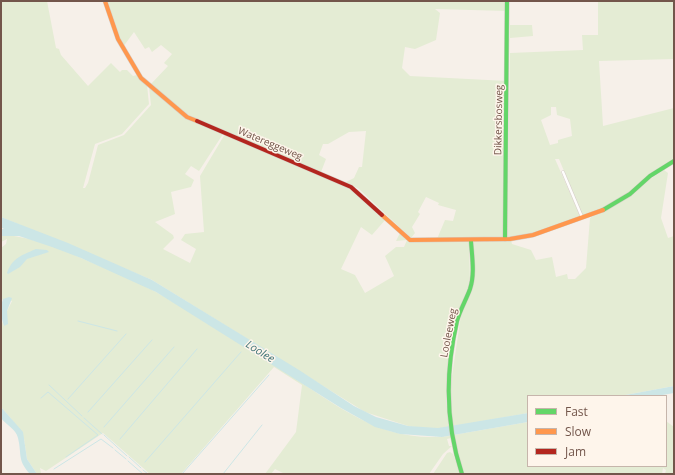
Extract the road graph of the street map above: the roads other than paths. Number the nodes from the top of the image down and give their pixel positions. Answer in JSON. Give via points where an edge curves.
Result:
{"nodes":[{"id":1,"x":105,"y":1,"type":"edge"},
{"id":2,"x":508,"y":1,"type":"edge"},
{"id":3,"x":674,"y":161,"type":"edge"},
{"id":4,"x":563,"y":172,"type":"dead end"},
{"id":5,"x":583,"y":218,"type":"junction"},
{"id":6,"x":505,"y":239,"type":"junction"},
{"id":7,"x":472,"y":241,"type":"junction"},
{"id":8,"x":462,"y":474,"type":"edge"}],
"edges":[{"from":1,"to":7,"type":"street","name":"Watereggeweg","via":[[120,44],[141,78],[187,116],[350,187],[410,240]]},
{"from":2,"to":6,"type":"street","name":"Dikkersbosweg"},
{"from":3,"to":5,"type":"street","via":[[650,176],[630,194],[600,212]]},
{"from":4,"to":5,"type":"street"},
{"from":5,"to":6,"type":"street","via":[[533,235]]},
{"from":6,"to":7,"type":"street"},
{"from":7,"to":8,"type":"street","name":"Looleeweg","via":[[471,286],[458,317],[448,391],[453,446]]}]}
